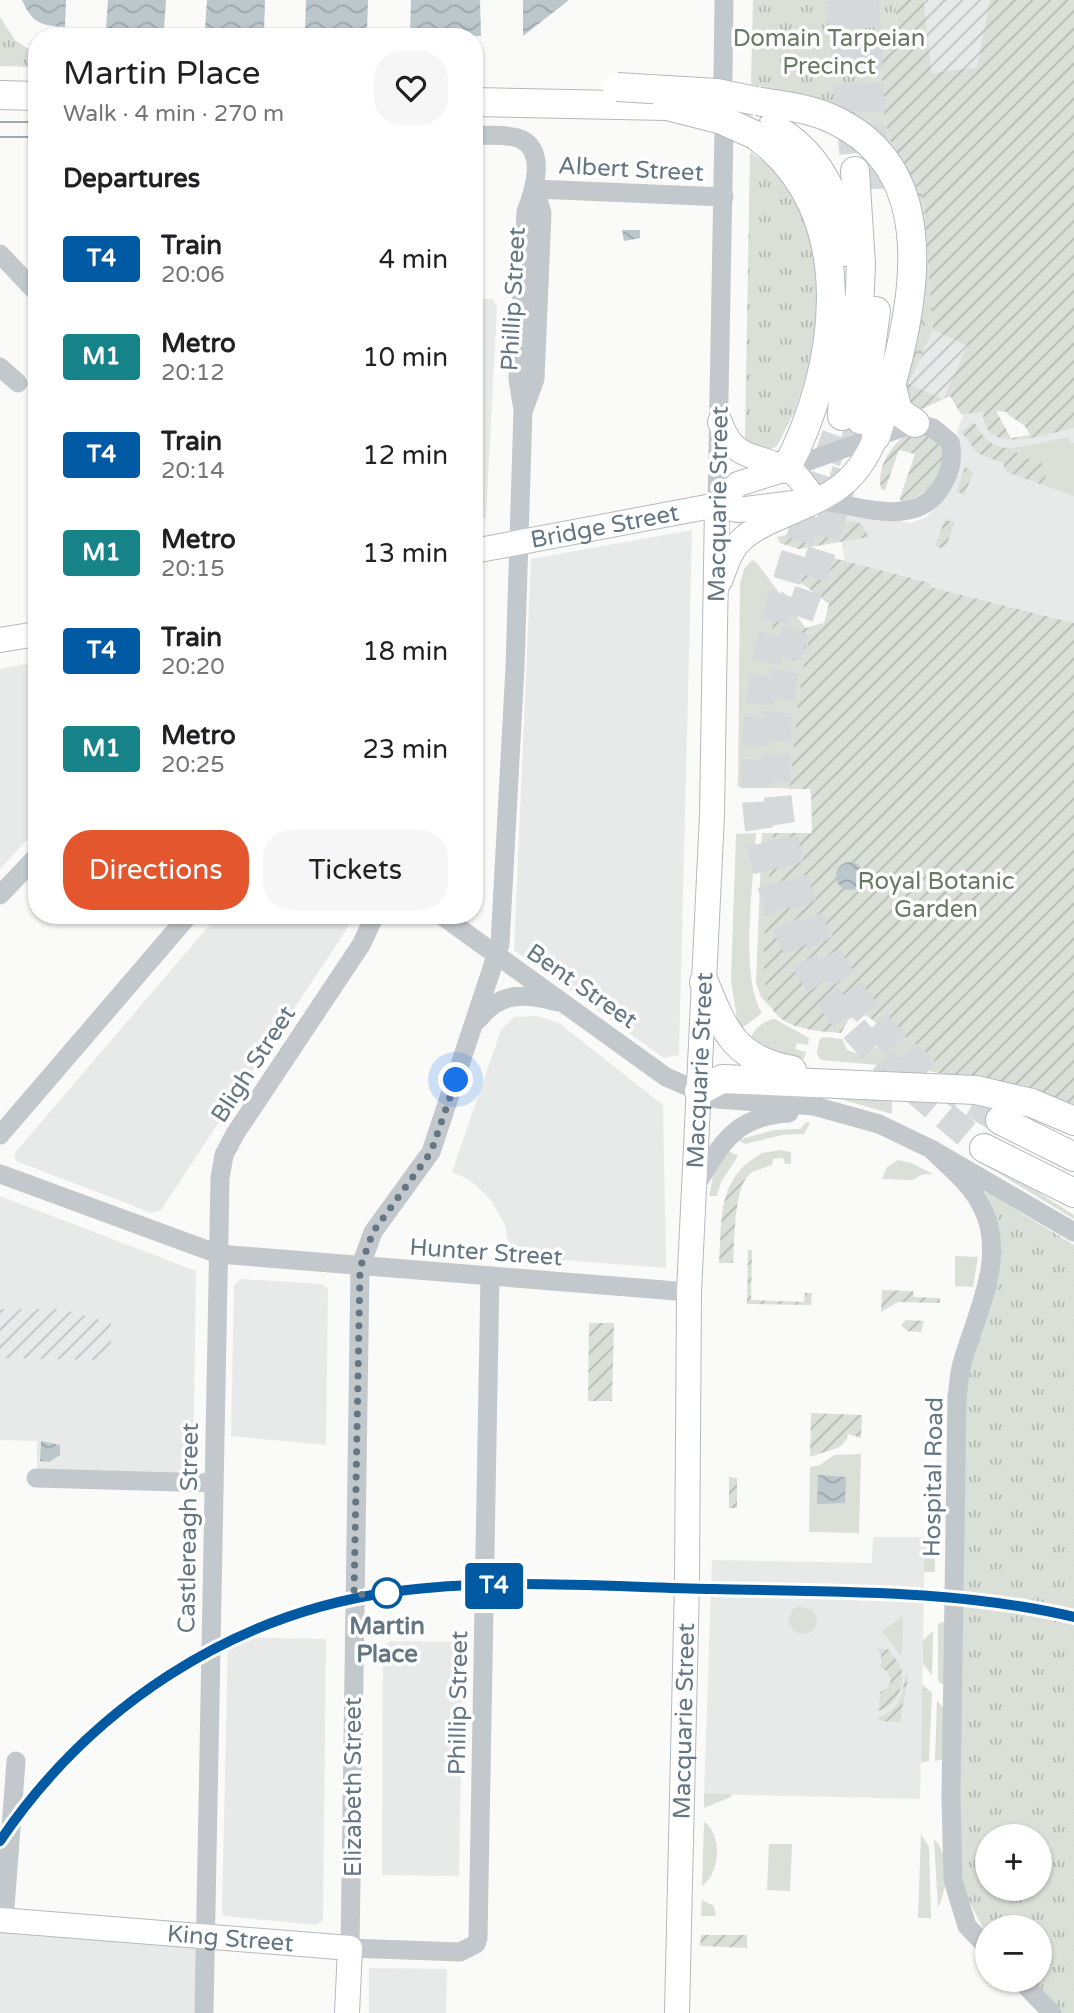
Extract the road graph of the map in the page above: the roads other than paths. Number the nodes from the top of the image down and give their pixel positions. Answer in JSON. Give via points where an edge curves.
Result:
{"nodes":[{"id":1,"x":724,"y":0,"type":"edge"},
{"id":2,"x":0,"y":77,"type":"edge"},
{"id":3,"x":28,"y":78,"type":"edge"},
{"id":4,"x":723,"y":78,"type":"dead end"},
{"id":5,"x":483,"y":85,"type":"edge"},
{"id":6,"x":0,"y":95,"type":"edge"},
{"id":7,"x":28,"y":96,"type":"edge"},
{"id":8,"x":483,"y":102,"type":"edge"},
{"id":9,"x":757,"y":114,"type":"junction"},
{"id":10,"x":724,"y":128,"type":"dead end"},
{"id":11,"x":483,"y":136,"type":"edge"},
{"id":12,"x":865,"y":180,"type":"tunnel mouth"},
{"id":13,"x":535,"y":189,"type":"junction"},
{"id":14,"x":724,"y":197,"type":"junction"},
{"id":15,"x":0,"y":254,"type":"edge"},
{"id":16,"x":28,"y":284,"type":"edge"},
{"id":17,"x":0,"y":366,"type":"edge"},
{"id":18,"x":18,"y":383,"type":"dead end"},
{"id":19,"x":892,"y":387,"type":"junction"},
{"id":20,"x":720,"y":422,"type":"junction"},
{"id":21,"x":915,"y":423,"type":"junction"},
{"id":22,"x":854,"y":428,"type":"junction"},
{"id":23,"x":786,"y":469,"type":"junction"},
{"id":24,"x":817,"y":500,"type":"junction"},
{"id":25,"x":717,"y":505,"type":"junction"},
{"id":26,"x":518,"y":542,"type":"junction"},
{"id":27,"x":483,"y":549,"type":"edge"},
{"id":28,"x":716,"y":592,"type":"junction"},
{"id":29,"x":28,"y":635,"type":"edge"},
{"id":30,"x":0,"y":640,"type":"edge"},
{"id":31,"x":28,"y":865,"type":"edge"},
{"id":32,"x":0,"y":895,"type":"edge"},
{"id":33,"x":181,"y":924,"type":"edge"},
{"id":34,"x":371,"y":924,"type":"edge"},
{"id":35,"x":453,"y":924,"type":"edge"},
{"id":36,"x":497,"y":957,"type":"junction"},
{"id":37,"x":704,"y":982,"type":"junction"},
{"id":38,"x":572,"y":1007,"type":"junction"},
{"id":39,"x":474,"y":1027,"type":"junction"},
{"id":40,"x":870,"y":1083,"type":"junction"},
{"id":41,"x":699,"y":1091,"type":"junction"},
{"id":42,"x":853,"y":1116,"type":"junction"},
{"id":43,"x":1000,"y":1120,"type":"tunnel mouth"},
{"id":44,"x":1074,"y":1121,"type":"edge"},
{"id":45,"x":0,"y":1135,"type":"edge"},
{"id":46,"x":931,"y":1149,"type":"junction"},
{"id":47,"x":1074,"y":1157,"type":"edge"},
{"id":48,"x":427,"y":1160,"type":"joint"},
{"id":49,"x":0,"y":1174,"type":"edge"},
{"id":50,"x":694,"y":1189,"type":"junction"},
{"id":51,"x":1074,"y":1193,"type":"edge"},
{"id":52,"x":1074,"y":1207,"type":"edge"},
{"id":53,"x":1074,"y":1232,"type":"edge"},
{"id":54,"x":218,"y":1254,"type":"junction"},
{"id":55,"x":360,"y":1268,"type":"junction"},
{"id":56,"x":490,"y":1276,"type":"junction"},
{"id":57,"x":689,"y":1292,"type":"junction"},
{"id":58,"x":36,"y":1478,"type":"dead end"},
{"id":59,"x":213,"y":1483,"type":"junction"},
{"id":60,"x":16,"y":1761,"type":"dead end"},
{"id":61,"x":2,"y":1921,"type":"edge"},
{"id":62,"x":975,"y":1934,"type":"edge"},
{"id":63,"x":204,"y":1936,"type":"junction"},
{"id":64,"x":350,"y":1948,"type":"junction"},
{"id":65,"x":460,"y":1952,"type":"joint"},
{"id":66,"x":1032,"y":1992,"type":"edge"},
{"id":67,"x":204,"y":2013,"type":"edge"},
{"id":68,"x":347,"y":2013,"type":"edge"},
{"id":69,"x":677,"y":2013,"type":"edge"},
{"id":70,"x":1052,"y":2013,"type":"edge"}],
"edges":[{"from":1,"to":4,"type":"street"},
{"from":2,"to":3,"type":"highway"},
{"from":5,"to":9,"type":"highway","bridge":true,"via":[[668,89]]},
{"from":6,"to":7,"type":"highway"},
{"from":8,"to":9,"type":"highway","bridge":true,"via":[[714,108]]},
{"from":9,"to":19,"type":"highway","via":[[812,111],[843,125],[876,152],[897,182],[909,219],[913,263]]},
{"from":9,"to":22,"type":"highway","via":[[805,152],[836,204],[846,266]]},
{"from":9,"to":22,"type":"highway","via":[[816,122],[843,136],[878,174],[892,206],[897,245],[894,309],[886,346]]},
{"from":9,"to":23,"type":"highway","via":[[806,186],[823,229],[828,263],[822,372],[807,428]]},
{"from":10,"to":14,"type":"street","name":"Macquarie Street"},
{"from":11,"to":13,"type":"street","name":"Phillip Street","via":[[517,138],[527,144],[534,156]]},
{"from":12,"to":22,"type":"highway","via":[[877,297]]},
{"from":13,"to":14,"type":"street","name":"Albert Street"},
{"from":13,"to":26,"type":"street","name":"Phillip Street","via":[[526,212],[518,379],[523,411]]},
{"from":14,"to":20,"type":"street","name":"Macquarie Street"},
{"from":15,"to":16,"type":"street"},
{"from":17,"to":18,"type":"street"},
{"from":19,"to":21,"type":"highway","via":[[898,411]]},
{"from":19,"to":22,"type":"highway"},
{"from":20,"to":23,"type":"main road","via":[[727,440],[742,454]]},
{"from":20,"to":25,"type":"street","name":"Macquarie Street"},
{"from":21,"to":22,"type":"street"},
{"from":21,"to":24,"type":"street","via":[[943,435],[953,453],[944,484],[927,504],[905,513]]},
{"from":22,"to":23,"type":"street"},
{"from":22,"to":24,"type":"main road","via":[[855,475]]},
{"from":23,"to":24,"type":"main road"},
{"from":23,"to":25,"type":"main road","via":[[734,486]]},
{"from":24,"to":25,"type":"main road","name":"Bridge Street","via":[[738,510]]},
{"from":24,"to":28,"type":"main road","via":[[742,539]]},
{"from":25,"to":26,"type":"main road","name":"Bridge Street"},
{"from":25,"to":28,"type":"main road","name":"Macquarie Street"},
{"from":26,"to":27,"type":"main road","name":"Bridge Street"},
{"from":26,"to":36,"type":"street","name":"Phillip Street","via":[[509,804]]},
{"from":28,"to":37,"type":"main road","name":"Macquarie Street"},
{"from":29,"to":30,"type":"main road"},
{"from":31,"to":32,"type":"street"},
{"from":33,"to":45,"type":"street"},
{"from":34,"to":54,"type":"street","name":"Bligh Street","via":[[224,1155]]},
{"from":35,"to":36,"type":"street","name":"Bent Street"},
{"from":36,"to":38,"type":"street","name":"Bent Street"},
{"from":36,"to":39,"type":"street","name":"Phillip Street"},
{"from":37,"to":40,"type":"highway","via":[[726,1030],[747,1053],[776,1067]]},
{"from":37,"to":41,"type":"main road","name":"Macquarie Street"},
{"from":38,"to":39,"type":"street","via":[[512,995],[491,1007]]},
{"from":38,"to":41,"type":"street","name":"Bent Street","via":[[666,1077]]},
{"from":39,"to":48,"type":"street","name":"Phillip Street"},
{"from":40,"to":41,"type":"highway","via":[[722,1079]]},
{"from":40,"to":44,"type":"highway","via":[[999,1094]]},
{"from":41,"to":42,"type":"street","name":"Bent Street","via":[[721,1100],[805,1105]]},
{"from":41,"to":50,"type":"main road","name":"Macquarie Street"},
{"from":42,"to":46,"type":"street"},
{"from":42,"to":50,"type":"street","via":[[781,1114],[750,1121],[727,1138]]},
{"from":43,"to":47,"type":"highway"},
{"from":46,"to":53,"type":"street"},
{"from":46,"to":62,"type":"street","name":"Hospital Road","via":[[976,1196],[992,1241],[986,1285],[962,1362],[957,1397],[953,1880],[967,1926]]},
{"from":48,"to":55,"type":"street","name":"Elizabeth Street","via":[[373,1232]]},
{"from":49,"to":54,"type":"street","name":"Hunter Street"},
{"from":50,"to":57,"type":"main road","name":"Macquarie Street"},
{"from":51,"to":52,"type":"highway","via":[[990,1152]]},
{"from":54,"to":55,"type":"street","name":"Hunter Street"},
{"from":54,"to":59,"type":"street","name":"Castlereagh Street"},
{"from":55,"to":56,"type":"street","name":"Hunter Street"},
{"from":55,"to":64,"type":"street","name":"Elizabeth Street"},
{"from":56,"to":57,"type":"street","name":"Hunter Street"},
{"from":56,"to":65,"type":"street","name":"Phillip Street","via":[[480,1904],[476,1944]]},
{"from":57,"to":69,"type":"main road","name":"Macquarie Street"},
{"from":58,"to":59,"type":"street"},
{"from":59,"to":63,"type":"street","name":"Castlereagh Street"},
{"from":60,"to":61,"type":"street"},
{"from":61,"to":63,"type":"main road","name":"King Street"},
{"from":63,"to":64,"type":"main road","name":"King Street"},
{"from":63,"to":67,"type":"street","name":"Castlereagh Street"},
{"from":64,"to":65,"type":"street","name":"King Street"},
{"from":64,"to":68,"type":"main road","name":"Elizabeth Street"},
{"from":66,"to":70,"type":"street"}]}
